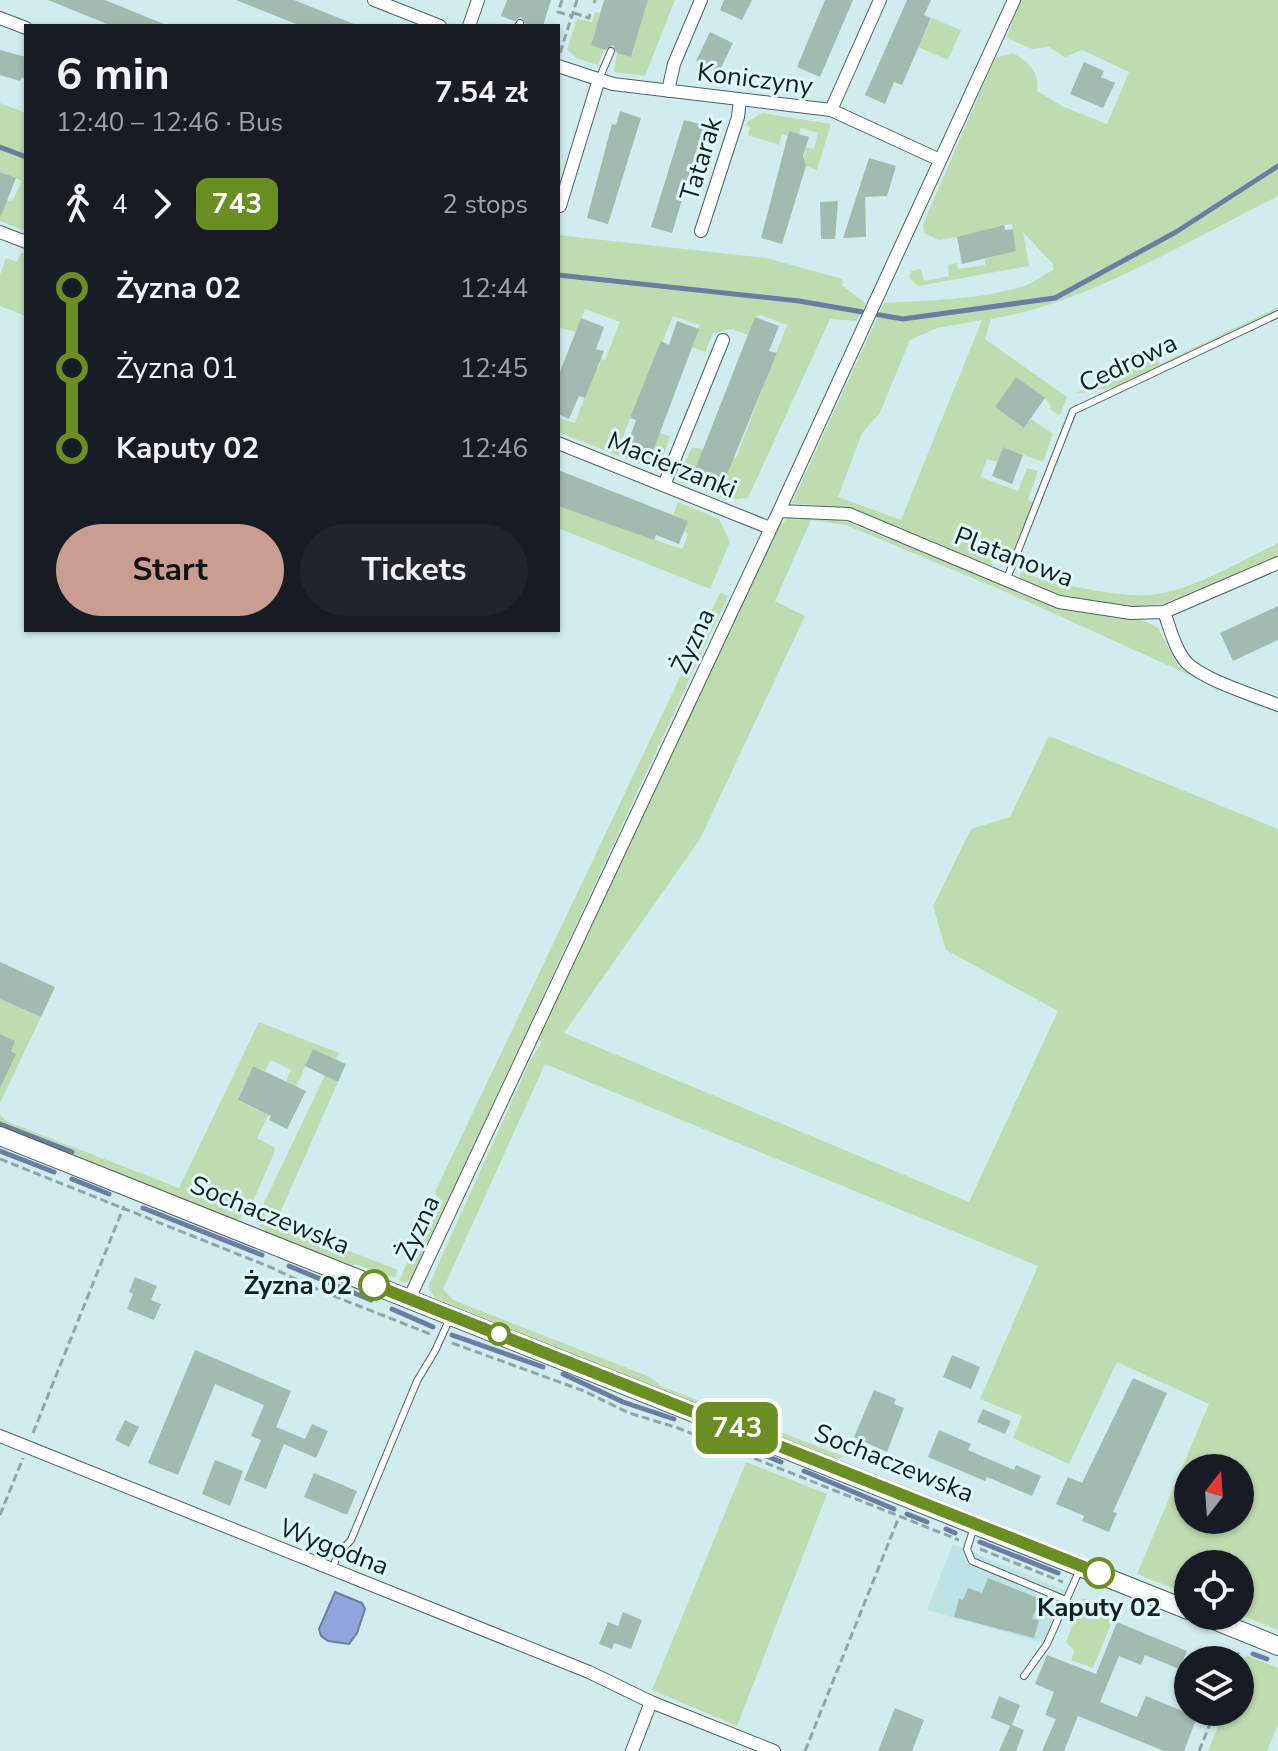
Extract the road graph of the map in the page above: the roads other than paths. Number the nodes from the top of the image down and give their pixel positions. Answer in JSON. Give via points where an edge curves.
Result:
{"nodes":[{"id":1,"x":374,"y":0,"type":"edge"},
{"id":2,"x":478,"y":0,"type":"edge"},
{"id":3,"x":701,"y":0,"type":"edge"},
{"id":4,"x":880,"y":0,"type":"edge"},
{"id":5,"x":1014,"y":0,"type":"edge"},
{"id":6,"x":0,"y":18,"type":"edge"},
{"id":7,"x":435,"y":24,"type":"edge"},
{"id":8,"x":470,"y":24,"type":"edge"},
{"id":9,"x":24,"y":27,"type":"edge"},
{"id":10,"x":611,"y":51,"type":"dead end"},
{"id":11,"x":560,"y":67,"type":"edge"},
{"id":12,"x":599,"y":79,"type":"junction"},
{"id":13,"x":668,"y":91,"type":"junction"},
{"id":14,"x":740,"y":99,"type":"junction"},
{"id":15,"x":831,"y":110,"type":"junction"},
{"id":16,"x":940,"y":160,"type":"junction"},
{"id":17,"x":560,"y":206,"type":"dead end"},
{"id":18,"x":701,"y":231,"type":"dead end"},
{"id":19,"x":0,"y":232,"type":"edge"},
{"id":20,"x":24,"y":241,"type":"edge"},
{"id":21,"x":1278,"y":314,"type":"edge"},
{"id":22,"x":723,"y":340,"type":"dead end"},
{"id":23,"x":560,"y":444,"type":"edge"},
{"id":24,"x":664,"y":485,"type":"junction"},
{"id":25,"x":779,"y":511,"type":"junction"},
{"id":26,"x":770,"y":528,"type":"junction"},
{"id":27,"x":1278,"y":563,"type":"edge"},
{"id":28,"x":1006,"y":581,"type":"junction"},
{"id":29,"x":1164,"y":612,"type":"junction"},
{"id":30,"x":1278,"y":705,"type":"edge"},
{"id":31,"x":0,"y":1136,"type":"edge"},
{"id":32,"x":409,"y":1299,"type":"junction"},
{"id":33,"x":452,"y":1315,"type":"junction"},
{"id":34,"x":0,"y":1436,"type":"edge"},
{"id":35,"x":975,"y":1523,"type":"junction"},
{"id":36,"x":1081,"y":1566,"type":"junction"},
{"id":37,"x":332,"y":1569,"type":"junction"},
{"id":38,"x":1066,"y":1600,"type":"junction"},
{"id":39,"x":1174,"y":1604,"type":"edge"},
{"id":40,"x":1239,"y":1630,"type":"edge"},
{"id":41,"x":1278,"y":1646,"type":"edge"},
{"id":42,"x":1024,"y":1676,"type":"dead end"},
{"id":43,"x":651,"y":1702,"type":"junction"},
{"id":44,"x":632,"y":1751,"type":"edge"},
{"id":45,"x":774,"y":1751,"type":"edge"}],
"edges":[{"from":1,"to":7,"type":"street"},
{"from":2,"to":8,"type":"street"},
{"from":3,"to":13,"type":"street"},
{"from":4,"to":15,"type":"street"},
{"from":5,"to":16,"type":"street","name":"Żyzna"},
{"from":6,"to":9,"type":"street"},
{"from":10,"to":12,"type":"lane"},
{"from":11,"to":12,"type":"street","name":"Koniczyny"},
{"from":12,"to":13,"type":"street","name":"Koniczyny"},
{"from":12,"to":17,"type":"street"},
{"from":13,"to":14,"type":"street","name":"Koniczyny"},
{"from":14,"to":15,"type":"street","name":"Koniczyny"},
{"from":14,"to":18,"type":"street","name":"Tatarak"},
{"from":15,"to":16,"type":"street","name":"Koniczyny"},
{"from":16,"to":25,"type":"street","name":"Żyzna"},
{"from":19,"to":20,"type":"street"},
{"from":21,"to":28,"type":"lane","name":"Cedrowa","via":[[1073,411]]},
{"from":22,"to":24,"type":"street"},
{"from":23,"to":24,"type":"street","name":"Macierzanki"},
{"from":24,"to":26,"type":"street","name":"Macierzanki"},
{"from":25,"to":26,"type":"street","name":"Żyzna"},
{"from":25,"to":28,"type":"street","name":"Platanowa","via":[[849,514]]},
{"from":26,"to":32,"type":"street","name":"Żyzna"},
{"from":27,"to":29,"type":"street","name":"Platanowa"},
{"from":28,"to":29,"type":"street","name":"Platanowa","via":[[1059,602],[1131,613]]},
{"from":29,"to":30,"type":"street","via":[[1187,663]]},
{"from":31,"to":32,"type":"street","name":"Sochaczewska"},
{"from":32,"to":33,"type":"street","name":"Sochaczewska"},
{"from":33,"to":35,"type":"street","name":"Sochaczewska"},
{"from":33,"to":37,"type":"lane","via":[[417,1381],[351,1540]]},
{"from":34,"to":37,"type":"street","name":"Wygodna"},
{"from":35,"to":36,"type":"street","name":"Sochaczewska"},
{"from":35,"to":38,"type":"lane","via":[[968,1556],[972,1561]]},
{"from":36,"to":38,"type":"lane"},
{"from":36,"to":39,"type":"street","name":"Sochaczewska"},
{"from":37,"to":43,"type":"street","name":"Wygodna"},
{"from":38,"to":42,"type":"lane","via":[[1047,1644]]},
{"from":40,"to":41,"type":"street"},
{"from":43,"to":44,"type":"street"},
{"from":43,"to":45,"type":"street","name":"Wygodna"}]}
